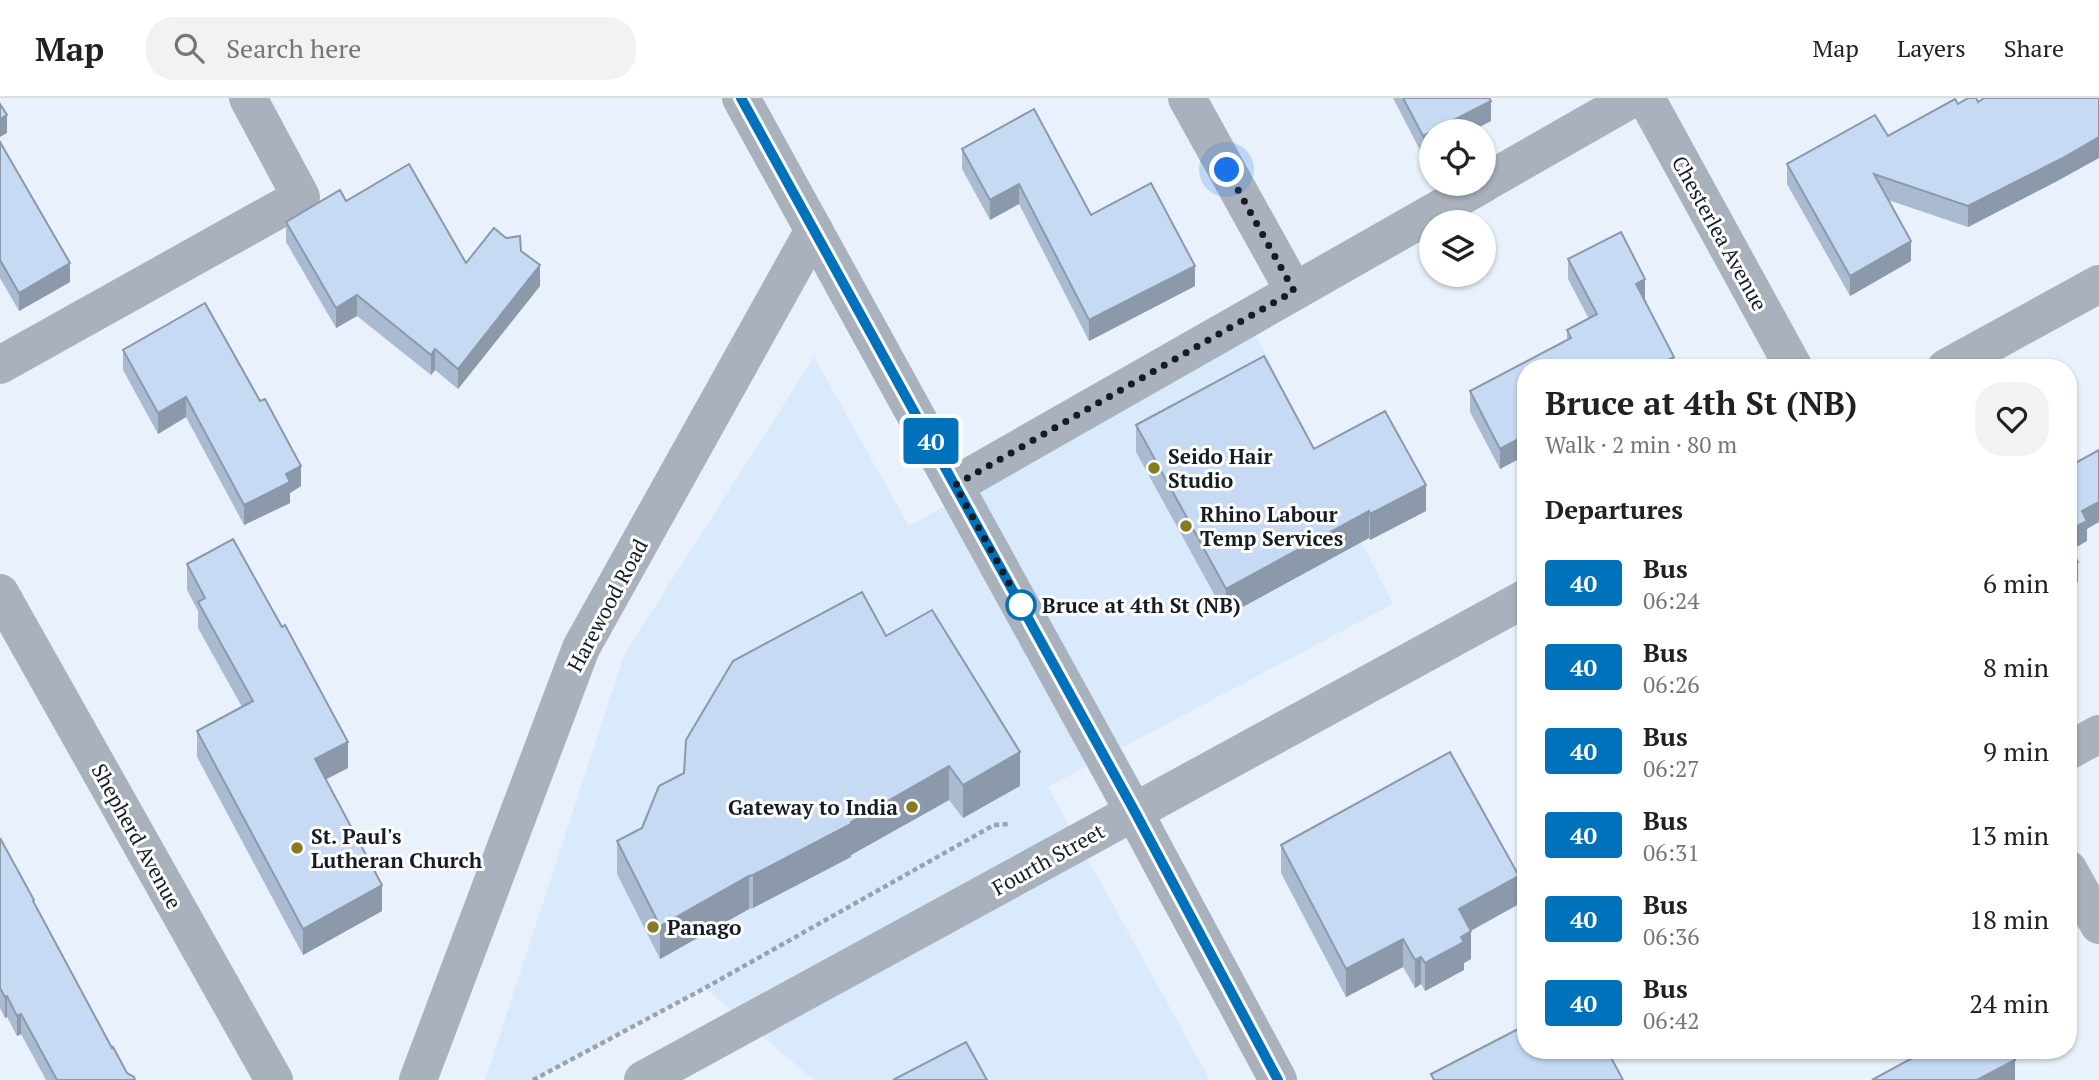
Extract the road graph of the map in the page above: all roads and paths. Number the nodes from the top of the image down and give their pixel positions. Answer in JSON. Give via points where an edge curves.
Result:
{"nodes":[{"id":1,"x":248,"y":98,"type":"edge"},
{"id":2,"x":741,"y":98,"type":"edge"},
{"id":3,"x":1187,"y":98,"type":"edge"},
{"id":4,"x":1633,"y":98,"type":"edge"},
{"id":5,"x":1646,"y":98,"type":"edge"},
{"id":6,"x":1496,"y":176,"type":"edge"},
{"id":7,"x":1460,"y":196,"type":"edge"},
{"id":8,"x":814,"y":230,"type":"junction"},
{"id":9,"x":2099,"y":284,"type":"edge"},
{"id":10,"x":1294,"y":291,"type":"junction"},
{"id":11,"x":1789,"y":359,"type":"edge"},
{"id":12,"x":1962,"y":359,"type":"edge"},
{"id":13,"x":0,"y":365,"type":"edge"},
{"id":14,"x":955,"y":485,"type":"junction"},
{"id":15,"x":0,"y":593,"type":"edge"},
{"id":16,"x":1517,"y":603,"type":"edge"},
{"id":17,"x":2099,"y":734,"type":"edge"},
{"id":18,"x":2077,"y":746,"type":"edge"},
{"id":19,"x":1135,"y":812,"type":"junction"},
{"id":20,"x":2077,"y":885,"type":"edge"},
{"id":21,"x":2099,"y":925,"type":"edge"},
{"id":22,"x":274,"y":1080,"type":"edge"},
{"id":23,"x":418,"y":1080,"type":"edge"},
{"id":24,"x":643,"y":1080,"type":"edge"},
{"id":25,"x":1278,"y":1080,"type":"edge"}],
"edges":[{"from":1,"to":13,"type":"street","via":[[301,197]]},
{"from":2,"to":8,"type":"street"},
{"from":3,"to":10,"type":"street"},
{"from":4,"to":6,"type":"street"},
{"from":5,"to":11,"type":"street","name":"Chesterlea Avenue"},
{"from":7,"to":10,"type":"street"},
{"from":8,"to":14,"type":"street"},
{"from":8,"to":23,"type":"street","name":"Harewood Road","via":[[581,648]]},
{"from":9,"to":12,"type":"street"},
{"from":10,"to":14,"type":"street"},
{"from":14,"to":19,"type":"street"},
{"from":15,"to":22,"type":"street","name":"Shepherd Avenue"},
{"from":16,"to":19,"type":"street","name":"Fourth Street"},
{"from":17,"to":18,"type":"street"},
{"from":19,"to":24,"type":"street","name":"Fourth Street"},
{"from":19,"to":25,"type":"street"},
{"from":20,"to":21,"type":"street"}]}
